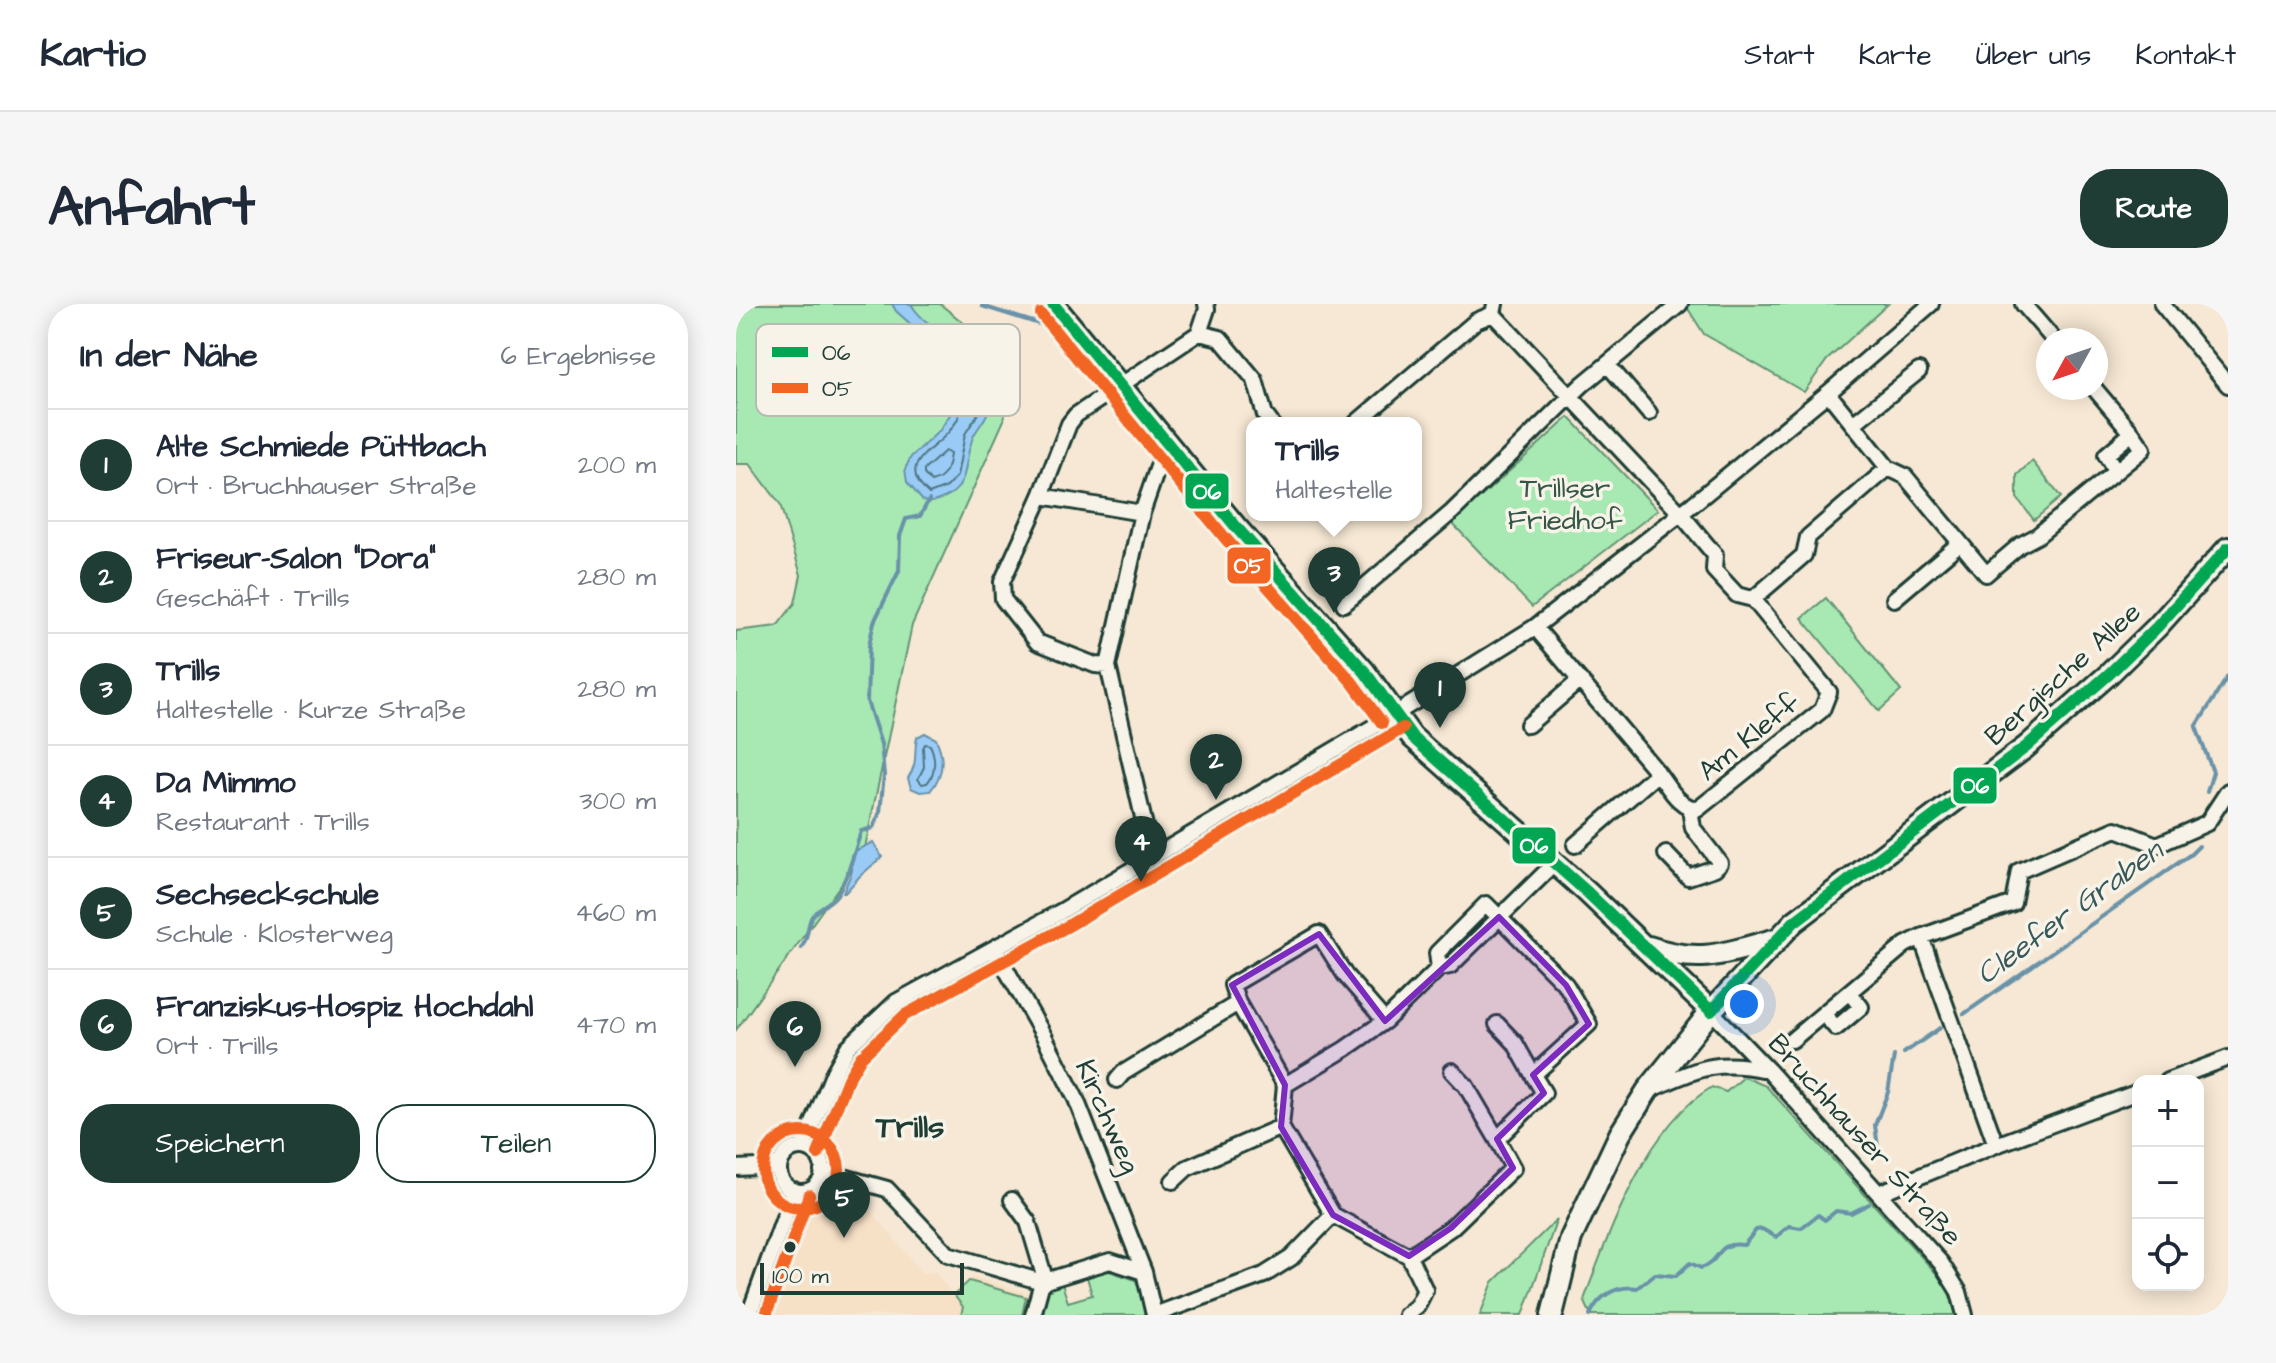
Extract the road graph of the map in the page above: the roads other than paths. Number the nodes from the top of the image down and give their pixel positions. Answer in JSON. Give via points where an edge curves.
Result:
{"nodes":[{"id":1,"x":1053,"y":304,"type":"edge"},
{"id":2,"x":1206,"y":304,"type":"edge"},
{"id":3,"x":1680,"y":304,"type":"edge"},
{"id":4,"x":1931,"y":304,"type":"edge"},
{"id":5,"x":2023,"y":304,"type":"edge"},
{"id":6,"x":2162,"y":304,"type":"edge"},
{"id":7,"x":1494,"y":309,"type":"edge"},
{"id":8,"x":2044,"y":328,"type":"edge"},
{"id":9,"x":1199,"y":333,"type":"junction"},
{"id":10,"x":1607,"y":364,"type":"junction"},
{"id":11,"x":1919,"y":371,"type":"dead end"},
{"id":12,"x":1121,"y":384,"type":"junction"},
{"id":13,"x":2228,"y":385,"type":"edge"},
{"id":14,"x":1828,"y":393,"type":"junction"},
{"id":15,"x":1570,"y":396,"type":"junction"},
{"id":16,"x":2104,"y":400,"type":"edge"},
{"id":17,"x":1649,"y":413,"type":"dead end"},
{"id":18,"x":1266,"y":417,"type":"edge"},
{"id":19,"x":1363,"y":417,"type":"edge"},
{"id":20,"x":1853,"y":424,"type":"junction"},
{"id":21,"x":1171,"y":448,"type":"junction"},
{"id":22,"x":1888,"y":468,"type":"junction"},
{"id":23,"x":1041,"y":496,"type":"junction"},
{"id":24,"x":1142,"y":513,"type":"junction"},
{"id":25,"x":1681,"y":514,"type":"junction"},
{"id":26,"x":1960,"y":543,"type":"junction"},
{"id":27,"x":2227,"y":549,"type":"edge"},
{"id":28,"x":1753,"y":599,"type":"junction"},
{"id":29,"x":1894,"y":599,"type":"dead end"},
{"id":30,"x":1344,"y":604,"type":"dead end"},
{"id":31,"x":1535,"y":627,"type":"junction"},
{"id":32,"x":1108,"y":666,"type":"junction"},
{"id":33,"x":1580,"y":680,"type":"junction"},
{"id":34,"x":1395,"y":714,"type":"junction"},
{"id":35,"x":1528,"y":725,"type":"dead end"},
{"id":36,"x":1658,"y":773,"type":"junction"},
{"id":37,"x":2228,"y":791,"type":"edge"},
{"id":38,"x":1690,"y":809,"type":"junction"},
{"id":39,"x":1148,"y":839,"type":"dead end"},
{"id":40,"x":1575,"y":845,"type":"dead end"},
{"id":41,"x":1666,"y":854,"type":"dead end"},
{"id":42,"x":1555,"y":863,"type":"junction"},
{"id":43,"x":1499,"y":917,"type":"junction"},
{"id":44,"x":1921,"y":937,"type":"junction"},
{"id":45,"x":1777,"y":939,"type":"junction"},
{"id":46,"x":1645,"y":946,"type":"junction"},
{"id":47,"x":994,"y":948,"type":"junction"},
{"id":48,"x":1238,"y":1003,"type":"junction"},
{"id":49,"x":1711,"y":1011,"type":"junction"},
{"id":50,"x":1385,"y":1021,"type":"junction"},
{"id":51,"x":1497,"y":1024,"type":"dead end"},
{"id":52,"x":1792,"y":1040,"type":"dead end"},
{"id":53,"x":2228,"y":1058,"type":"edge"},
{"id":54,"x":1768,"y":1070,"type":"junction"},
{"id":55,"x":1452,"y":1071,"type":"dead end"},
{"id":56,"x":1533,"y":1075,"type":"junction"},
{"id":57,"x":2183,"y":1075,"type":"edge"},
{"id":58,"x":1117,"y":1080,"type":"dead end"},
{"id":59,"x":1285,"y":1085,"type":"junction"},
{"id":60,"x":1647,"y":1091,"type":"junction"},
{"id":61,"x":2132,"y":1094,"type":"edge"},
{"id":62,"x":1281,"y":1127,"type":"junction"},
{"id":63,"x":1497,"y":1139,"type":"junction"},
{"id":64,"x":1996,"y":1145,"type":"junction"},
{"id":65,"x":803,"y":1148,"type":"junction"},
{"id":66,"x":779,"y":1166,"type":"junction"},
{"id":67,"x":736,"y":1168,"type":"edge"},
{"id":68,"x":822,"y":1171,"type":"junction"},
{"id":69,"x":1173,"y":1181,"type":"dead end"},
{"id":70,"x":794,"y":1190,"type":"junction"},
{"id":71,"x":1879,"y":1193,"type":"junction"},
{"id":72,"x":1012,"y":1200,"type":"dead end"},
{"id":73,"x":1333,"y":1215,"type":"junction"},
{"id":74,"x":1409,"y":1256,"type":"junction"},
{"id":75,"x":1144,"y":1272,"type":"junction"},
{"id":76,"x":1044,"y":1282,"type":"junction"},
{"id":77,"x":749,"y":1315,"type":"edge"},
{"id":78,"x":1033,"y":1315,"type":"edge"},
{"id":79,"x":1154,"y":1315,"type":"edge"},
{"id":80,"x":1406,"y":1315,"type":"edge"},
{"id":81,"x":1552,"y":1315,"type":"edge"},
{"id":82,"x":1965,"y":1315,"type":"edge"}],
"edges":[{"from":1,"to":12,"type":"street","name":"Bruchhauser Straße"},
{"from":2,"to":9,"type":"street"},
{"from":3,"to":10,"type":"street"},
{"from":4,"to":14,"type":"street"},
{"from":5,"to":8,"type":"street"},
{"from":6,"to":13,"type":"street"},
{"from":7,"to":15,"type":"street","name":"Am Kleff"},
{"from":7,"to":19,"type":"street"},
{"from":9,"to":12,"type":"street"},
{"from":9,"to":18,"type":"street","via":[[1220,338],[1255,380]]},
{"from":10,"to":15,"type":"street"},
{"from":10,"to":17,"type":"street"},
{"from":11,"to":20,"type":"street"},
{"from":12,"to":21,"type":"street","name":"Bruchhauser Straße"},
{"from":12,"to":23,"type":"street","via":[[1069,424]]},
{"from":14,"to":20,"type":"street"},
{"from":14,"to":25,"type":"street"},
{"from":15,"to":25,"type":"street","name":"Am Kleff"},
{"from":15,"to":30,"type":"street","via":[[1452,512]]},
{"from":16,"to":26,"type":"street","via":[[2132,433],[2106,455],[2116,471],[1986,574]]},
{"from":20,"to":22,"type":"street"},
{"from":21,"to":24,"type":"street","via":[[1160,461]]},
{"from":21,"to":34,"type":"street","name":"Bruchhauser Straße","via":[[1365,672]]},
{"from":22,"to":26,"type":"street","via":[[1905,476]]},
{"from":22,"to":28,"type":"street","via":[[1808,537],[1804,555]]},
{"from":23,"to":24,"type":"street"},
{"from":23,"to":32,"type":"street","via":[[1002,582],[1003,599],[1037,642]]},
{"from":24,"to":32,"type":"street"},
{"from":25,"to":28,"type":"street","name":"Am Kleff","via":[[1715,555],[1714,570],[1737,595]]},
{"from":25,"to":31,"type":"street"},
{"from":26,"to":29,"type":"street"},
{"from":27,"to":45,"type":"street","name":"Bergische Allee","via":[[2129,655],[2026,747]]},
{"from":28,"to":38,"type":"street","name":"Am Kleff","via":[[1829,692],[1822,710],[1698,809]]},
{"from":31,"to":33,"type":"street","name":"Am Kleff"},
{"from":31,"to":34,"type":"street"},
{"from":32,"to":39,"type":"street"},
{"from":33,"to":35,"type":"street"},
{"from":33,"to":36,"type":"street","name":"Am Kleff"},
{"from":34,"to":42,"type":"street","name":"Bruchhauser Straße","via":[[1424,748]]},
{"from":34,"to":47,"type":"street"},
{"from":36,"to":38,"type":"street","name":"Am Kleff"},
{"from":36,"to":40,"type":"street","name":"Am Kleff"},
{"from":37,"to":44,"type":"street","via":[[2207,823],[2157,845],[2116,829],[2019,871],[2013,903]]},
{"from":38,"to":41,"type":"street","name":"Am Kleff","via":[[1693,828],[1720,863],[1688,877]]},
{"from":42,"to":43,"type":"street"},
{"from":42,"to":46,"type":"street","name":"Bruchhauser Straße"},
{"from":43,"to":50,"type":"street"},
{"from":43,"to":56,"type":"street","via":[[1566,985],[1589,1024]]},
{"from":44,"to":52,"type":"street"},
{"from":44,"to":64,"type":"street"},
{"from":45,"to":46,"type":"street","via":[[1695,958]]},
{"from":45,"to":49,"type":"street","name":"Bergische Allee"},
{"from":46,"to":49,"type":"street","name":"Bruchhauser Straße"},
{"from":47,"to":65,"type":"street","via":[[896,1002],[848,1047]]},
{"from":47,"to":75,"type":"street","name":"Kirchweg","via":[[1076,1099]]},
{"from":48,"to":50,"type":"street","via":[[1232,985],[1319,934],[1345,975]]},
{"from":48,"to":58,"type":"street"},
{"from":48,"to":59,"type":"street"},
{"from":49,"to":54,"type":"street","name":"Bruchhauser Straße"},
{"from":49,"to":60,"type":"street","name":"Bergische Allee"},
{"from":50,"to":59,"type":"street"},
{"from":51,"to":56,"type":"street"},
{"from":53,"to":57,"type":"street"},
{"from":54,"to":60,"type":"street","via":[[1709,1066]]},
{"from":54,"to":71,"type":"street","name":"Bruchhauser Straße"},
{"from":55,"to":63,"type":"street"},
{"from":56,"to":63,"type":"street","via":[[1544,1093]]},
{"from":59,"to":62,"type":"street"},
{"from":60,"to":81,"type":"street","name":"Bergische Allee","via":[[1620,1134],[1571,1238]]},
{"from":61,"to":64,"type":"street"},
{"from":62,"to":69,"type":"street","via":[[1187,1168]]},
{"from":62,"to":73,"type":"street"},
{"from":63,"to":74,"type":"street","via":[[1513,1168],[1451,1228]]},
{"from":64,"to":71,"type":"street"},
{"from":65,"to":66,"type":"street","via":[[788,1152]]},
{"from":65,"to":68,"type":"street","via":[[815,1154]]},
{"from":66,"to":67,"type":"street"},
{"from":66,"to":70,"type":"street","via":[[781,1179]]},
{"from":68,"to":70,"type":"street","via":[[813,1188]]},
{"from":68,"to":76,"type":"street","via":[[887,1189],[948,1254]]},
{"from":70,"to":77,"type":"street"},
{"from":71,"to":82,"type":"street","name":"Bruchhauser Straße","via":[[1941,1263],[1959,1292]]},
{"from":72,"to":76,"type":"street","via":[[1028,1222]]},
{"from":73,"to":74,"type":"street"},
{"from":73,"to":79,"type":"street","via":[[1291,1258],[1264,1275]]},
{"from":74,"to":80,"type":"street","via":[[1425,1290]]},
{"from":75,"to":76,"type":"street","via":[[1110,1261]]},
{"from":75,"to":79,"type":"street","name":"Kirchweg"},
{"from":76,"to":78,"type":"street"}]}
